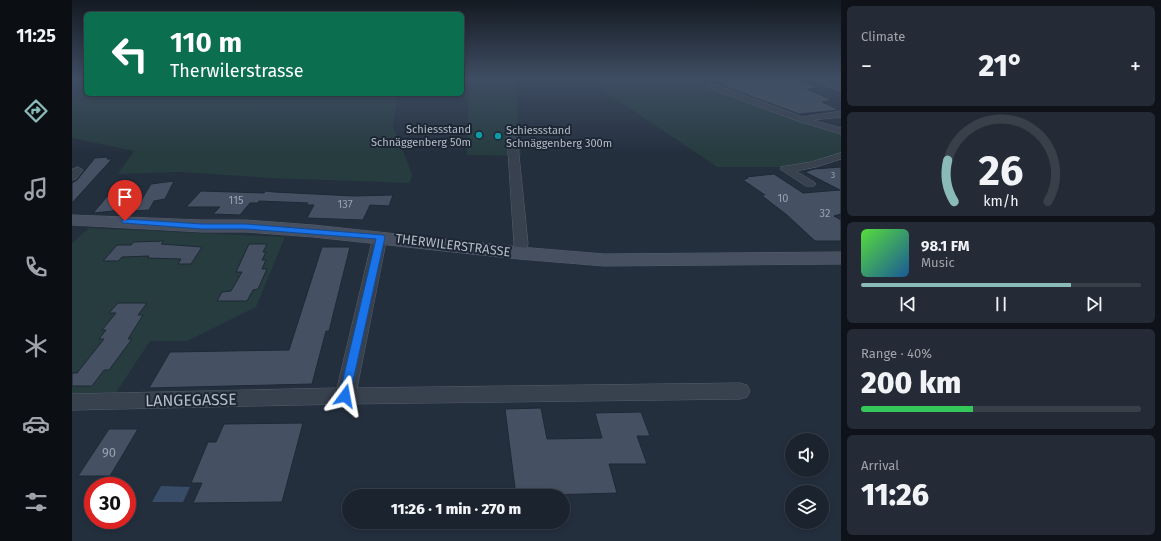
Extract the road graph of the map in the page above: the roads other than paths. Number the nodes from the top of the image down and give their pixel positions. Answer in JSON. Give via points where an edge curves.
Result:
{"nodes":[{"id":1,"x":758,"y":103,"type":"edge"},
{"id":2,"x":841,"y":114,"type":"edge"},
{"id":3,"x":801,"y":119,"type":"junction"},
{"id":4,"x":841,"y":131,"type":"edge"},
{"id":5,"x":512,"y":136,"type":"dead end"},
{"id":6,"x":841,"y":156,"type":"edge"},
{"id":7,"x":810,"y":184,"type":"dead end"},
{"id":8,"x":72,"y":220,"type":"edge"},
{"id":9,"x":380,"y":237,"type":"junction"},
{"id":10,"x":519,"y":253,"type":"junction"},
{"id":11,"x":838,"y":258,"type":"edge"},
{"id":12,"x":740,"y":391,"type":"dead end"},
{"id":13,"x":345,"y":396,"type":"junction"},
{"id":14,"x":72,"y":402,"type":"edge"}],
"edges":[{"from":1,"to":3,"type":"street"},
{"from":2,"to":3,"type":"street"},
{"from":3,"to":4,"type":"street"},
{"from":5,"to":10,"type":"street","via":[[521,244]]},
{"from":6,"to":7,"type":"street","via":[[812,165],[785,169]]},
{"from":8,"to":9,"type":"main road","name":"THERWILERSTRASSE","via":[[246,226]]},
{"from":9,"to":10,"type":"main road","name":"THERWILERSTRASSE"},
{"from":9,"to":13,"type":"street"},
{"from":10,"to":11,"type":"main road","name":"THERWILERSTRASSE","via":[[604,260]]},
{"from":12,"to":13,"type":"street","name":"LANGEGASSE"},
{"from":13,"to":14,"type":"street","name":"LANGEGASSE"}]}
